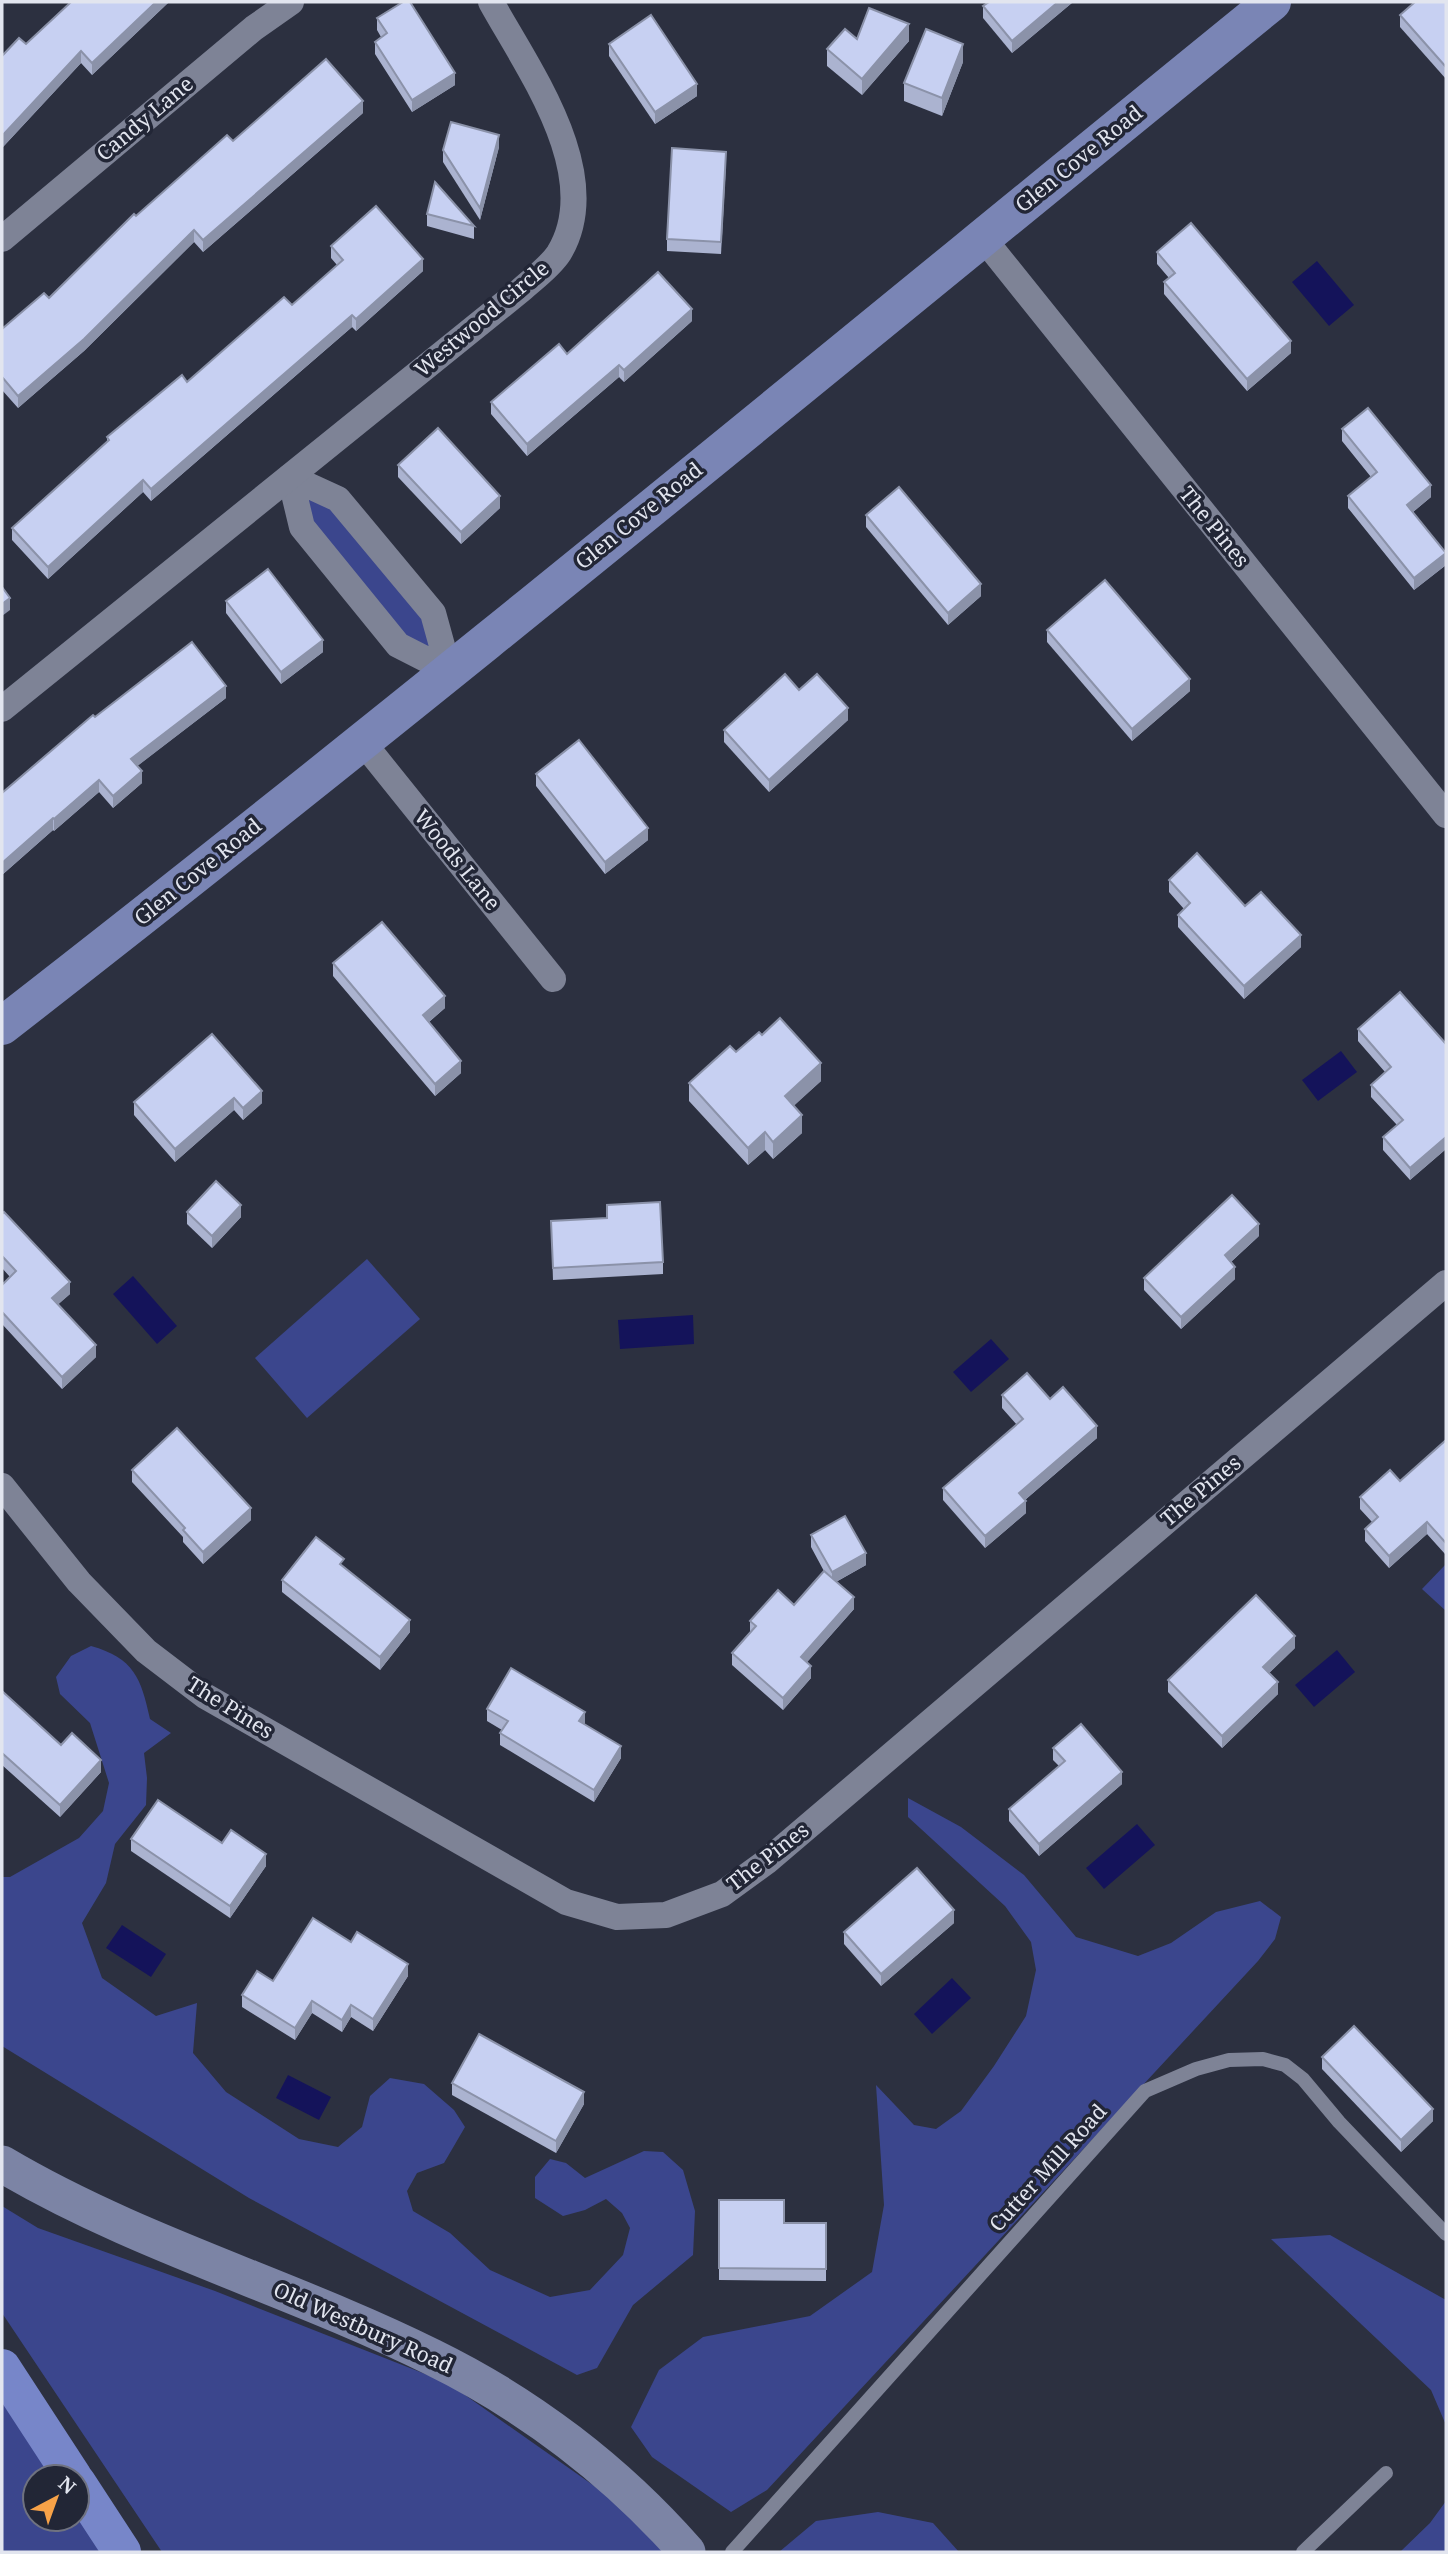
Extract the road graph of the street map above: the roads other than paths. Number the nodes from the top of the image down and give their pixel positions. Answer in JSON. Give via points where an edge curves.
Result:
{"nodes":[{"id":1,"x":291,"y":2,"type":"edge"},
{"id":2,"x":491,"y":2,"type":"edge"},
{"id":3,"x":1272,"y":2,"type":"edge"},
{"id":4,"x":983,"y":237,"type":"junction"},
{"id":5,"x":2,"y":239,"type":"edge"},
{"id":6,"x":290,"y":477,"type":"junction"},
{"id":7,"x":449,"y":671,"type":"junction"},
{"id":8,"x":2,"y":709,"type":"edge"},
{"id":9,"x":361,"y":740,"type":"junction"},
{"id":10,"x":1446,"y":815,"type":"edge"},
{"id":11,"x":553,"y":979,"type":"dead end"},
{"id":12,"x":2,"y":1026,"type":"edge"},
{"id":13,"x":1446,"y":1283,"type":"edge"},
{"id":14,"x":2,"y":1486,"type":"edge"},
{"id":15,"x":2,"y":2164,"type":"edge"},
{"id":16,"x":1445,"y":2230,"type":"edge"},
{"id":17,"x":2,"y":2368,"type":"edge"},
{"id":18,"x":64,"y":2463,"type":"edge"},
{"id":19,"x":1386,"y":2473,"type":"dead end"},
{"id":20,"x":91,"y":2504,"type":"edge"},
{"id":21,"x":122,"y":2552,"type":"edge"},
{"id":22,"x":687,"y":2552,"type":"edge"},
{"id":23,"x":732,"y":2552,"type":"edge"},
{"id":24,"x":1303,"y":2552,"type":"edge"}],
"edges":[{"from":1,"to":5,"type":"street","name":"Candy Lane"},
{"from":2,"to":6,"type":"street","name":"Westwood Circle","via":[[555,118],[571,171],[574,206],[570,226],[558,254],[521,290]]},
{"from":3,"to":4,"type":"main road","name":"Glen Cove Road"},
{"from":4,"to":7,"type":"main road","name":"Glen Cove Road"},
{"from":4,"to":10,"type":"street","name":"The Pines"},
{"from":6,"to":7,"type":"street","via":[[302,527],[398,645]]},
{"from":6,"to":7,"type":"street","via":[[338,499],[433,613]]},
{"from":6,"to":8,"type":"street","name":"Westwood Circle"},
{"from":7,"to":9,"type":"main road","name":"Glen Cove Road"},
{"from":9,"to":11,"type":"street","name":"Woods Lane"},
{"from":9,"to":12,"type":"main road","name":"Glen Cove Road"},
{"from":13,"to":14,"type":"street","name":"The Pines","via":[[766,1862],[722,1894],[666,1916],[617,1917],[566,1902],[205,1696],[146,1651],[98,1602]]},
{"from":15,"to":22,"type":"main road","name":"Old Westbury Road","via":[[94,2213],[386,2335],[472,2378],[576,2448],[631,2494]]},
{"from":16,"to":23,"type":"lane","name":"Cutter Mill Road","via":[[1285,2065],[1263,2059],[1229,2060],[1145,2091]]},
{"from":17,"to":18,"type":"highway"},
{"from":19,"to":24,"type":"lane"},
{"from":20,"to":21,"type":"highway"}]}
